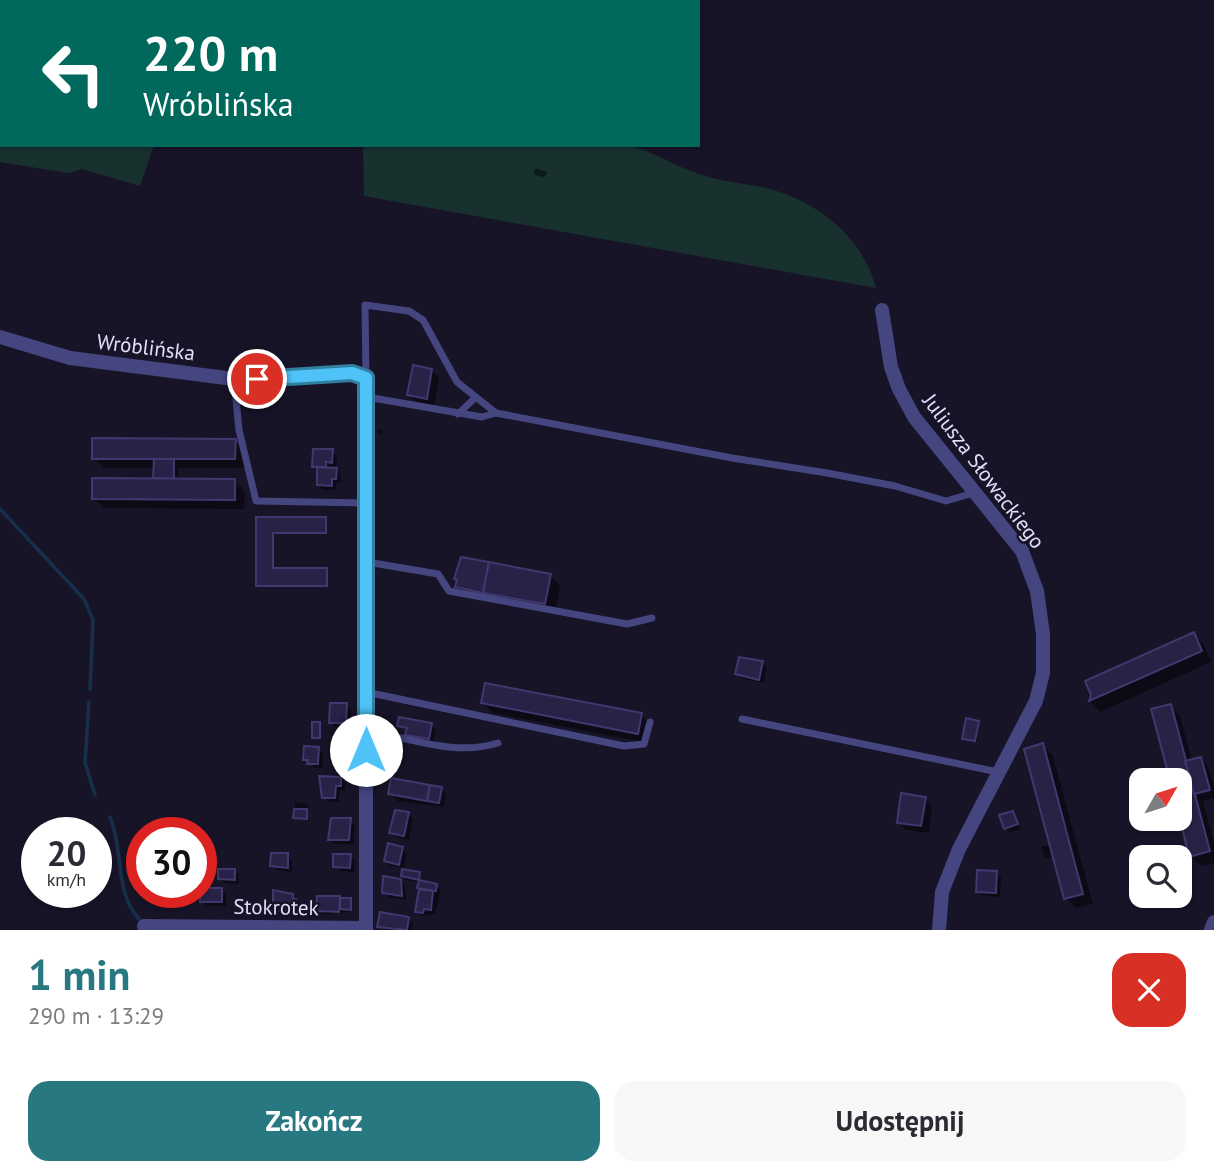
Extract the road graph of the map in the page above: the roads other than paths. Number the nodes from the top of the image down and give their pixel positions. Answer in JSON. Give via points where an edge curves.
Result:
{"nodes":[{"id":1,"x":883,"y":310,"type":"dead end"},
{"id":2,"x":0,"y":337,"type":"edge"},
{"id":3,"x":366,"y":378,"type":"junction"},
{"id":4,"x":234,"y":379,"type":"junction"},
{"id":5,"x":366,"y":397,"type":"junction"},
{"id":6,"x":475,"y":398,"type":"junction"},
{"id":7,"x":496,"y":413,"type":"junction"},
{"id":8,"x":458,"y":414,"type":"junction"},
{"id":9,"x":973,"y":493,"type":"junction"},
{"id":10,"x":366,"y":503,"type":"junction"},
{"id":11,"x":366,"y":562,"type":"junction"},
{"id":12,"x":652,"y":618,"type":"dead end"},
{"id":13,"x":366,"y":692,"type":"junction"},
{"id":14,"x":742,"y":719,"type":"dead end"},
{"id":15,"x":650,"y":722,"type":"dead end"},
{"id":16,"x":367,"y":733,"type":"junction"},
{"id":17,"x":498,"y":743,"type":"dead end"},
{"id":18,"x":998,"y":772,"type":"junction"},
{"id":19,"x":1214,"y":922,"type":"edge"},
{"id":20,"x":144,"y":926,"type":"dead end"},
{"id":21,"x":366,"y":929,"type":"edge"},
{"id":22,"x":939,"y":930,"type":"edge"},
{"id":23,"x":1211,"y":930,"type":"edge"}],
"edges":[{"from":1,"to":9,"type":"street","name":"Juliusza Słowackiego","via":[[899,390],[914,417]]},
{"from":2,"to":4,"type":"street","name":"Wróblińska","via":[[82,360]]},
{"from":3,"to":4,"type":"street","name":"Wróblińska","via":[[352,373]]},
{"from":3,"to":5,"type":"street"},
{"from":3,"to":6,"type":"lane","via":[[365,305],[409,310],[423,320],[447,369]]},
{"from":4,"to":10,"type":"lane","via":[[239,430],[256,501]]},
{"from":5,"to":8,"type":"lane"},
{"from":5,"to":10,"type":"street"},
{"from":6,"to":7,"type":"lane"},
{"from":6,"to":8,"type":"lane"},
{"from":7,"to":8,"type":"lane","via":[[482,417]]},
{"from":7,"to":9,"type":"lane","via":[[841,475],[946,501]]},
{"from":9,"to":18,"type":"street","name":"Juliusza Słowackiego","via":[[1022,551],[1037,591],[1043,634],[1043,673],[1036,701]]},
{"from":10,"to":11,"type":"street"},
{"from":11,"to":12,"type":"lane","via":[[438,574],[449,591],[627,624]]},
{"from":11,"to":13,"type":"street"},
{"from":13,"to":15,"type":"lane","via":[[624,746],[644,744]]},
{"from":13,"to":16,"type":"street"},
{"from":14,"to":18,"type":"lane"},
{"from":16,"to":17,"type":"lane","via":[[457,749]]},
{"from":16,"to":21,"type":"street"},
{"from":18,"to":22,"type":"street","name":"Juliusza Słowackiego","via":[[942,892]]},
{"from":19,"to":23,"type":"street"},
{"from":20,"to":21,"type":"street","name":"Stokrotek"}]}
